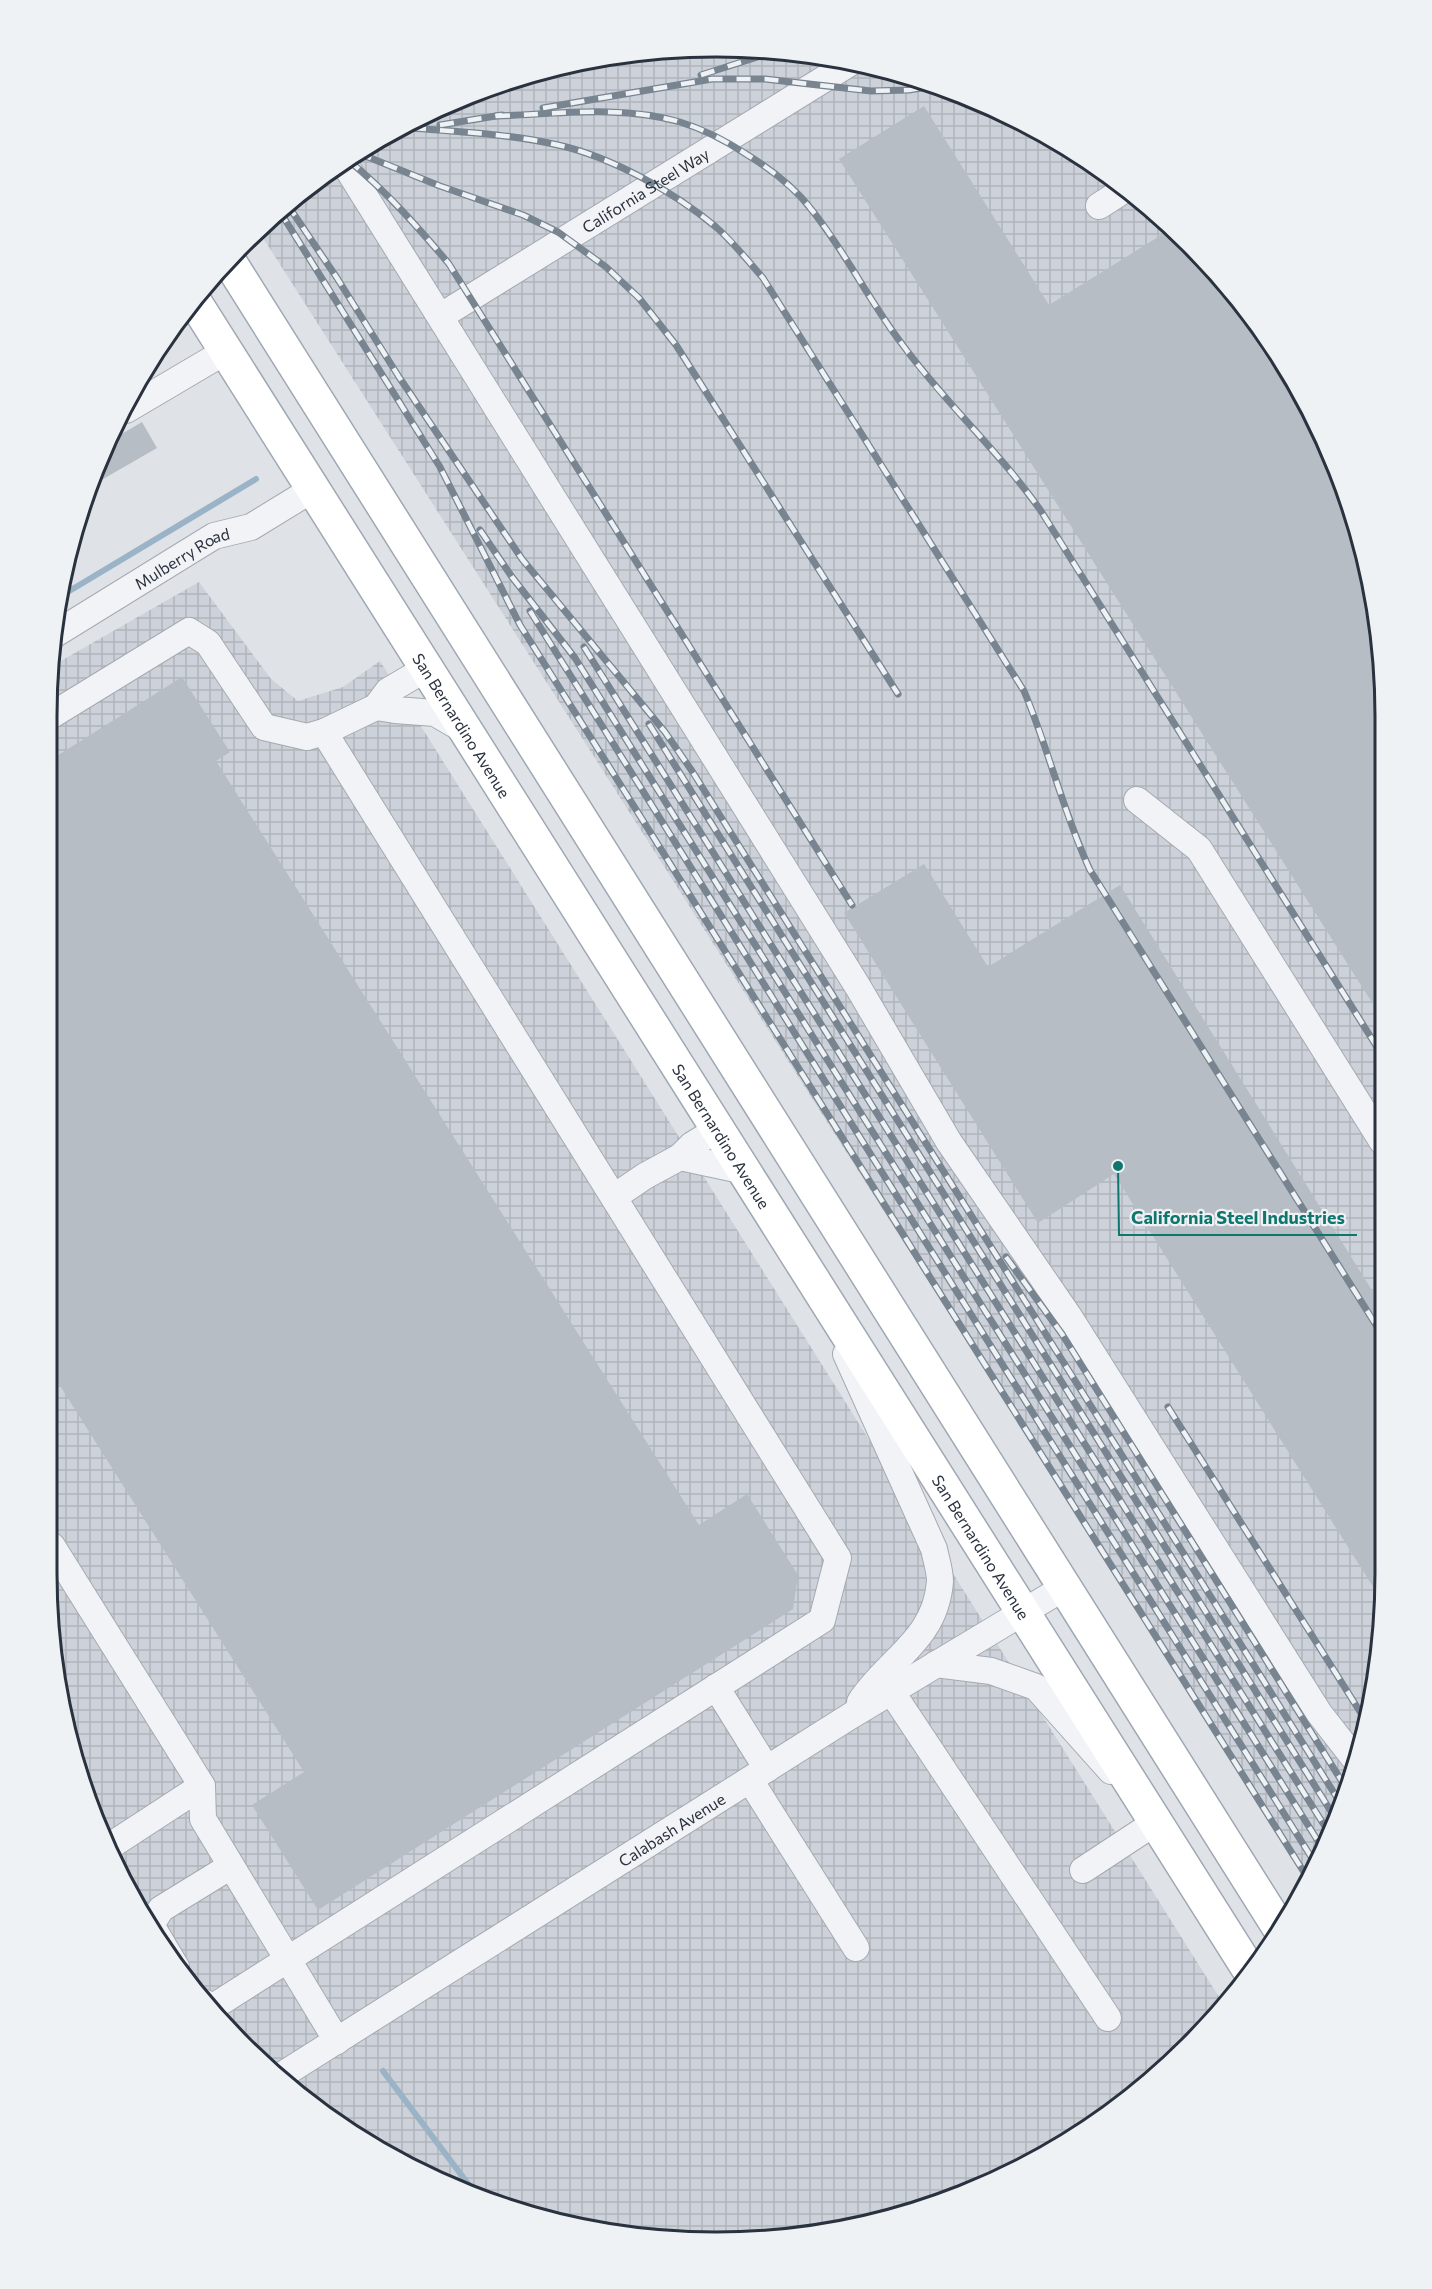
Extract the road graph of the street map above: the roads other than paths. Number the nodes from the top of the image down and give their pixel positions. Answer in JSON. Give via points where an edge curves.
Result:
{"nodes":[{"id":1,"x":840,"y":69,"type":"edge"},
{"id":2,"x":348,"y":169,"type":"edge"},
{"id":3,"x":1118,"y":194,"type":"edge"},
{"id":4,"x":1099,"y":206,"type":"dead end"},
{"id":5,"x":233,"y":268,"type":"edge"},
{"id":6,"x":199,"y":308,"type":"edge"},
{"id":7,"x":441,"y":316,"type":"junction"},
{"id":8,"x":226,"y":351,"type":"junction"},
{"id":9,"x":136,"y":404,"type":"edge"},
{"id":10,"x":313,"y":489,"type":"junction"},
{"id":11,"x":63,"y":629,"type":"edge"},
{"id":12,"x":427,"y":668,"type":"junction"},
{"id":13,"x":376,"y":707,"type":"junction"},
{"id":14,"x":57,"y":712,"type":"edge"},
{"id":15,"x":466,"y":731,"type":"junction"},
{"id":16,"x":324,"y":732,"type":"junction"},
{"id":17,"x":1137,"y":800,"type":"dead end"},
{"id":18,"x":645,"y":921,"type":"junction"},
{"id":19,"x":718,"y":1129,"type":"junction"},
{"id":20,"x":1375,"y":1130,"type":"edge"},
{"id":21,"x":680,"y":1157,"type":"junction"},
{"id":22,"x":745,"y":1171,"type":"junction"},
{"id":23,"x":614,"y":1197,"type":"junction"},
{"id":24,"x":808,"y":1271,"type":"junction"},
{"id":25,"x":941,"y":1392,"type":"junction"},
{"id":26,"x":57,"y":1554,"type":"edge"},
{"id":27,"x":1065,"y":1587,"type":"junction"},
{"id":28,"x":1024,"y":1612,"type":"junction"},
{"id":29,"x":936,"y":1664,"type":"junction"},
{"id":30,"x":716,"y":1687,"type":"junction"},
{"id":31,"x":891,"y":1691,"type":"junction"},
{"id":32,"x":852,"y":1715,"type":"junction"},
{"id":33,"x":1350,"y":1753,"type":"edge"},
{"id":34,"x":758,"y":1775,"type":"junction"},
{"id":35,"x":202,"y":1786,"type":"junction"},
{"id":36,"x":1156,"y":1822,"type":"junction"},
{"id":37,"x":115,"y":1843,"type":"edge"},
{"id":38,"x":231,"y":1866,"type":"junction"},
{"id":39,"x":1083,"y":1870,"type":"dead end"},
{"id":40,"x":155,"y":1918,"type":"edge"},
{"id":41,"x":1275,"y":1922,"type":"edge"},
{"id":42,"x":856,"y":1948,"type":"dead end"},
{"id":43,"x":288,"y":1960,"type":"junction"},
{"id":44,"x":1246,"y":1965,"type":"edge"},
{"id":45,"x":218,"y":2004,"type":"edge"},
{"id":46,"x":1108,"y":2018,"type":"dead end"},
{"id":47,"x":337,"y":2041,"type":"junction"},
{"id":48,"x":286,"y":2072,"type":"edge"}],
"edges":[{"from":1,"to":7,"type":"street","name":"California Steel Way"},
{"from":2,"to":7,"type":"street"},
{"from":3,"to":4,"type":"street"},
{"from":5,"to":18,"type":"main road"},
{"from":6,"to":8,"type":"main road","name":"San Bernardino Avenue"},
{"from":7,"to":33,"type":"street","via":[[858,987],[949,1142],[1068,1315],[1319,1713]]},
{"from":8,"to":9,"type":"street"},
{"from":8,"to":10,"type":"main road","name":"San Bernardino Avenue"},
{"from":10,"to":11,"type":"street","name":"Mulberry Road","via":[[251,527],[214,536]]},
{"from":10,"to":12,"type":"main road","name":"San Bernardino Avenue"},
{"from":12,"to":13,"type":"street","via":[[388,691]]},
{"from":12,"to":15,"type":"main road","name":"San Bernardino Avenue"},
{"from":12,"to":18,"type":"main road","via":[[462,675],[479,693],[576,848]]},
{"from":13,"to":15,"type":"street","via":[[435,713]]},
{"from":13,"to":16,"type":"street"},
{"from":14,"to":16,"type":"street","via":[[189,631],[208,643],[264,727],[307,737]]},
{"from":15,"to":19,"type":"main road","name":"San Bernardino Avenue"},
{"from":16,"to":23,"type":"street"},
{"from":17,"to":20,"type":"street","via":[[1199,849]]},
{"from":18,"to":25,"type":"main road"},
{"from":19,"to":21,"type":"street"},
{"from":19,"to":22,"type":"main road","name":"San Bernardino Avenue"},
{"from":19,"to":25,"type":"main road","via":[[767,1150],[867,1305]]},
{"from":21,"to":22,"type":"street"},
{"from":21,"to":23,"type":"street"},
{"from":22,"to":24,"type":"main road","name":"San Bernardino Avenue"},
{"from":23,"to":30,"type":"street","via":[[838,1558],[822,1620]]},
{"from":24,"to":28,"type":"main road","name":"San Bernardino Avenue"},
{"from":24,"to":32,"type":"street","via":[[934,1549],[940,1580],[933,1611],[919,1639],[869,1689]]},
{"from":25,"to":27,"type":"main road"},
{"from":26,"to":35,"type":"street"},
{"from":27,"to":28,"type":"street","name":"Calabash Avenue"},
{"from":27,"to":41,"type":"main road"},
{"from":28,"to":29,"type":"street","name":"Calabash Avenue"},
{"from":28,"to":36,"type":"main road","name":"San Bernardino Avenue"},
{"from":29,"to":31,"type":"street","name":"Calabash Avenue"},
{"from":29,"to":36,"type":"street","via":[[991,1671],[1036,1687]]},
{"from":30,"to":34,"type":"street"},
{"from":30,"to":43,"type":"street"},
{"from":31,"to":32,"type":"street","name":"Calabash Avenue"},
{"from":31,"to":46,"type":"street"},
{"from":32,"to":34,"type":"street","name":"Calabash Avenue"},
{"from":34,"to":42,"type":"street"},
{"from":34,"to":47,"type":"street","name":"Calabash Avenue"},
{"from":35,"to":37,"type":"street"},
{"from":35,"to":38,"type":"street","via":[[203,1819]]},
{"from":36,"to":39,"type":"street"},
{"from":36,"to":44,"type":"main road","name":"San Bernardino Avenue"},
{"from":38,"to":40,"type":"street","via":[[161,1908]]},
{"from":38,"to":43,"type":"street"},
{"from":43,"to":45,"type":"street"},
{"from":43,"to":47,"type":"street"},
{"from":47,"to":48,"type":"street","name":"Calabash Avenue"}]}
